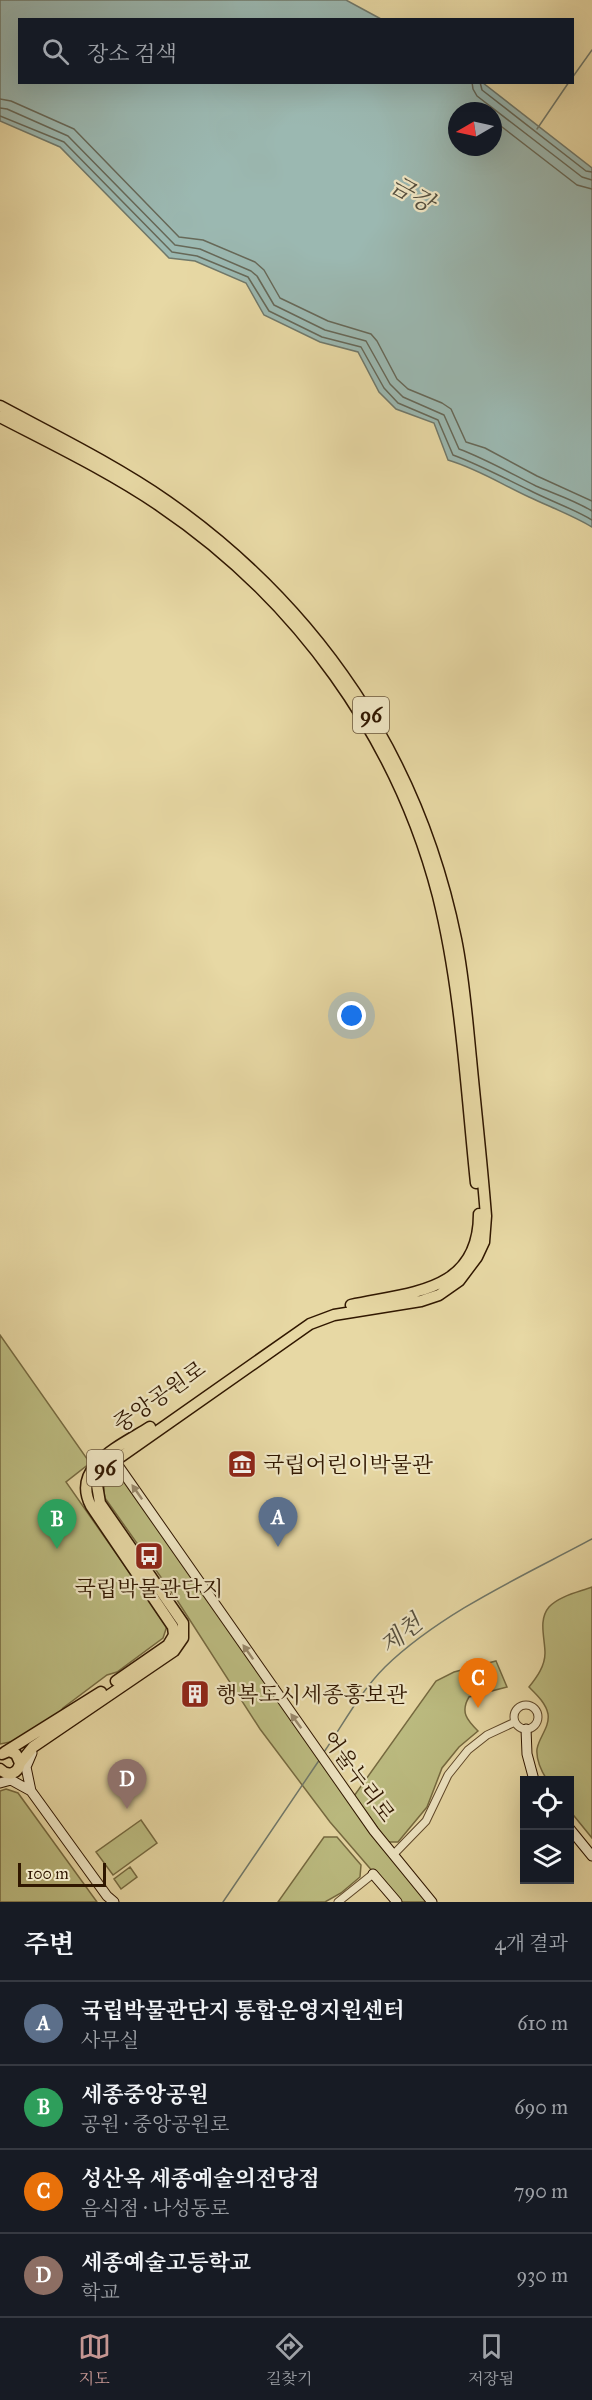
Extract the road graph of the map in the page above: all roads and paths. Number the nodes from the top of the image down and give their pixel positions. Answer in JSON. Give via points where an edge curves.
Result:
{"nodes":[{"id":1,"x":0,"y":406,"type":"edge"},
{"id":2,"x":0,"y":417,"type":"edge"},
{"id":3,"x":480,"y":1186,"type":"junction"},
{"id":4,"x":456,"y":1278,"type":"junction"},
{"id":5,"x":115,"y":1461,"type":"junction"},
{"id":6,"x":515,"y":1722,"type":"junction"},
{"id":7,"x":526,"y":1729,"type":"junction"},
{"id":8,"x":37,"y":1746,"type":"junction"},
{"id":9,"x":5,"y":1753,"type":"edge"},
{"id":10,"x":20,"y":1764,"type":"junction"},
{"id":11,"x":3,"y":1776,"type":"edge"},
{"id":12,"x":533,"y":1776,"type":"edge"},
{"id":13,"x":29,"y":1787,"type":"junction"},
{"id":14,"x":571,"y":1830,"type":"edge"},
{"id":15,"x":393,"y":1855,"type":"junction"},
{"id":16,"x":592,"y":1856,"type":"edge"},
{"id":17,"x":373,"y":1874,"type":"joint"},
{"id":18,"x":114,"y":1902,"type":"edge"},
{"id":19,"x":338,"y":1902,"type":"edge"},
{"id":20,"x":397,"y":1902,"type":"edge"},
{"id":21,"x":432,"y":1902,"type":"edge"}],
"edges":[{"from":1,"to":3,"type":"main road","number":"96","via":[[119,471],[206,529],[279,595],[317,639],[372,718],[411,794],[452,921],[464,990]]},
{"from":2,"to":3,"type":"main road","number":"96","via":[[160,506],[241,569],[296,626],[366,722],[404,797],[437,895],[448,942]]},
{"from":3,"to":4,"type":"main road","number":"96","via":[[483,1216],[476,1241]]},
{"from":4,"to":5,"type":"main road","name":"중앙공원로","number":"96","via":[[439,1295],[421,1301],[334,1315],[310,1324]]},
{"from":4,"to":9,"type":"main road","name":"중앙공원로","number":"96","via":[[421,1292],[324,1311],[308,1318],[92,1467],[86,1481],[87,1498],[169,1620],[174,1635],[168,1645],[62,1721],[28,1744]]},
{"from":5,"to":8,"type":"main road","name":"중앙공원로","number":"96","via":[[98,1478],[100,1503],[183,1623],[183,1638],[174,1651]]},
{"from":15,"to":5,"type":"street","name":"어울누리로","one_way":true},
{"from":6,"to":7,"type":"street"},
{"from":6,"to":7,"type":"street","via":[[514,1714],[519,1707],[534,1708],[537,1722]]},
{"from":6,"to":15,"type":"street","via":[[487,1735],[468,1750],[448,1775],[426,1821]]},
{"from":7,"to":12,"type":"street"},
{"from":8,"to":10,"type":"main road","name":"중앙공원로","number":"96"},
{"from":8,"to":13,"type":"street","via":[[27,1762]]},
{"from":9,"to":10,"type":"main road","number":"96","via":[[18,1756]]},
{"from":10,"to":11,"type":"main road","number":"96","via":[[15,1773]]},
{"from":10,"to":13,"type":"street"},
{"from":11,"to":13,"type":"street","via":[[17,1778]]},
{"from":13,"to":18,"type":"street"},
{"from":14,"to":16,"type":"street"},
{"from":15,"to":21,"type":"street","name":"어울누리로"},
{"from":17,"to":19,"type":"street"},
{"from":17,"to":20,"type":"street"}]}
